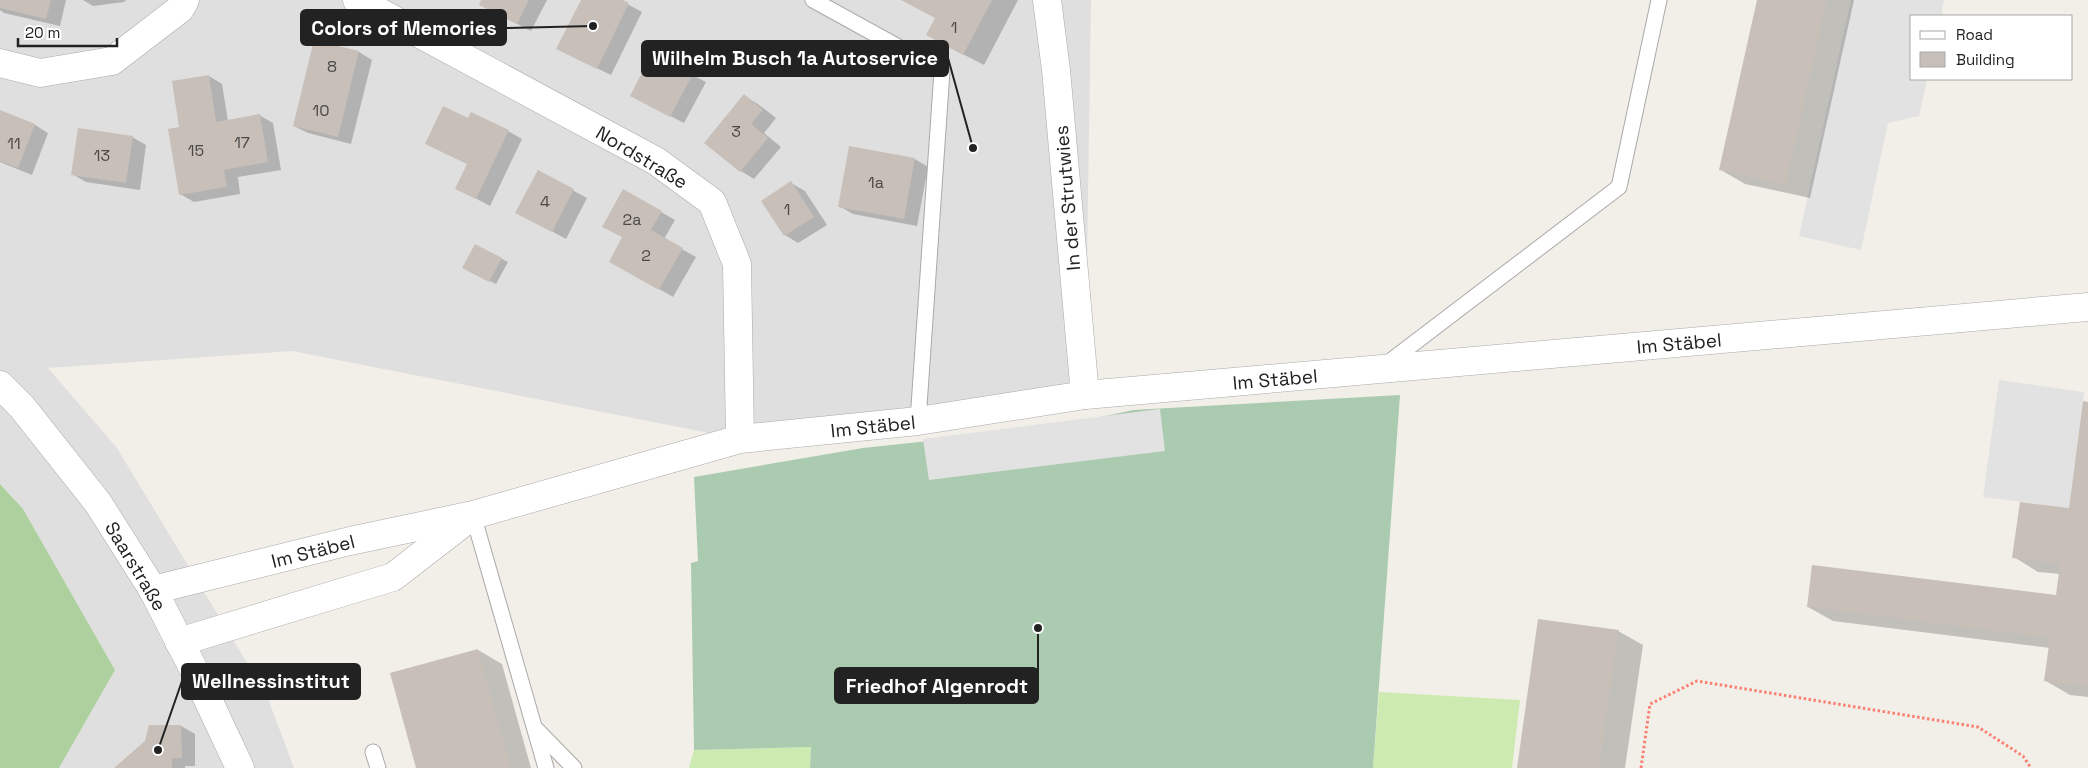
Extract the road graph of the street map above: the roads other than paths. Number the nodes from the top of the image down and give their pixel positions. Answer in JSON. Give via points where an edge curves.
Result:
{"nodes":[{"id":1,"x":185,"y":0,"type":"edge"},
{"id":2,"x":357,"y":0,"type":"edge"},
{"id":3,"x":813,"y":0,"type":"edge"},
{"id":4,"x":1047,"y":0,"type":"edge"},
{"id":5,"x":1659,"y":0,"type":"edge"},
{"id":6,"x":0,"y":63,"type":"edge"},
{"id":7,"x":2088,"y":307,"type":"edge"},
{"id":8,"x":1378,"y":370,"type":"junction"},
{"id":9,"x":0,"y":385,"type":"edge"},
{"id":10,"x":1085,"y":395,"type":"junction"},
{"id":11,"x":918,"y":422,"type":"junction"},
{"id":12,"x":740,"y":439,"type":"junction"},
{"id":13,"x":474,"y":515,"type":"junction"},
{"id":14,"x":152,"y":590,"type":"junction"},
{"id":15,"x":179,"y":642,"type":"junction"},
{"id":16,"x":534,"y":727,"type":"junction"},
{"id":17,"x":372,"y":752,"type":"dead end"},
{"id":18,"x":240,"y":768,"type":"edge"},
{"id":19,"x":378,"y":768,"type":"edge"},
{"id":20,"x":546,"y":768,"type":"edge"},
{"id":21,"x":574,"y":768,"type":"edge"}],
"edges":[{"from":1,"to":6,"type":"street","via":[[180,9],[112,61],[40,73]]},
{"from":2,"to":12,"type":"street","name":"Nordstraße","via":[[656,161],[712,202],[737,264]]},
{"from":3,"to":11,"type":"lane","via":[[942,71]]},
{"from":4,"to":10,"type":"street","name":"In der Strutwies"},
{"from":5,"to":8,"type":"lane","via":[[1620,188]]},
{"from":7,"to":8,"type":"street","name":"Im Stäbel"},
{"from":8,"to":10,"type":"street","name":"Im Stäbel"},
{"from":9,"to":14,"type":"street","name":"Saarstraße","via":[[22,407],[98,503]]},
{"from":10,"to":11,"type":"street","name":"Im Stäbel"},
{"from":11,"to":12,"type":"street","name":"Im Stäbel"},
{"from":12,"to":13,"type":"street","name":"Im Stäbel"},
{"from":13,"to":14,"type":"street","name":"Im Stäbel","via":[[350,541]]},
{"from":13,"to":15,"type":"street","name":"Im Stäbel","via":[[393,577]]},
{"from":13,"to":16,"type":"lane"},
{"from":14,"to":15,"type":"street","name":"Saarstraße"},
{"from":15,"to":18,"type":"street","name":"Saarstraße"},
{"from":16,"to":20,"type":"lane"},
{"from":16,"to":21,"type":"lane"},
{"from":17,"to":19,"type":"lane"}]}
